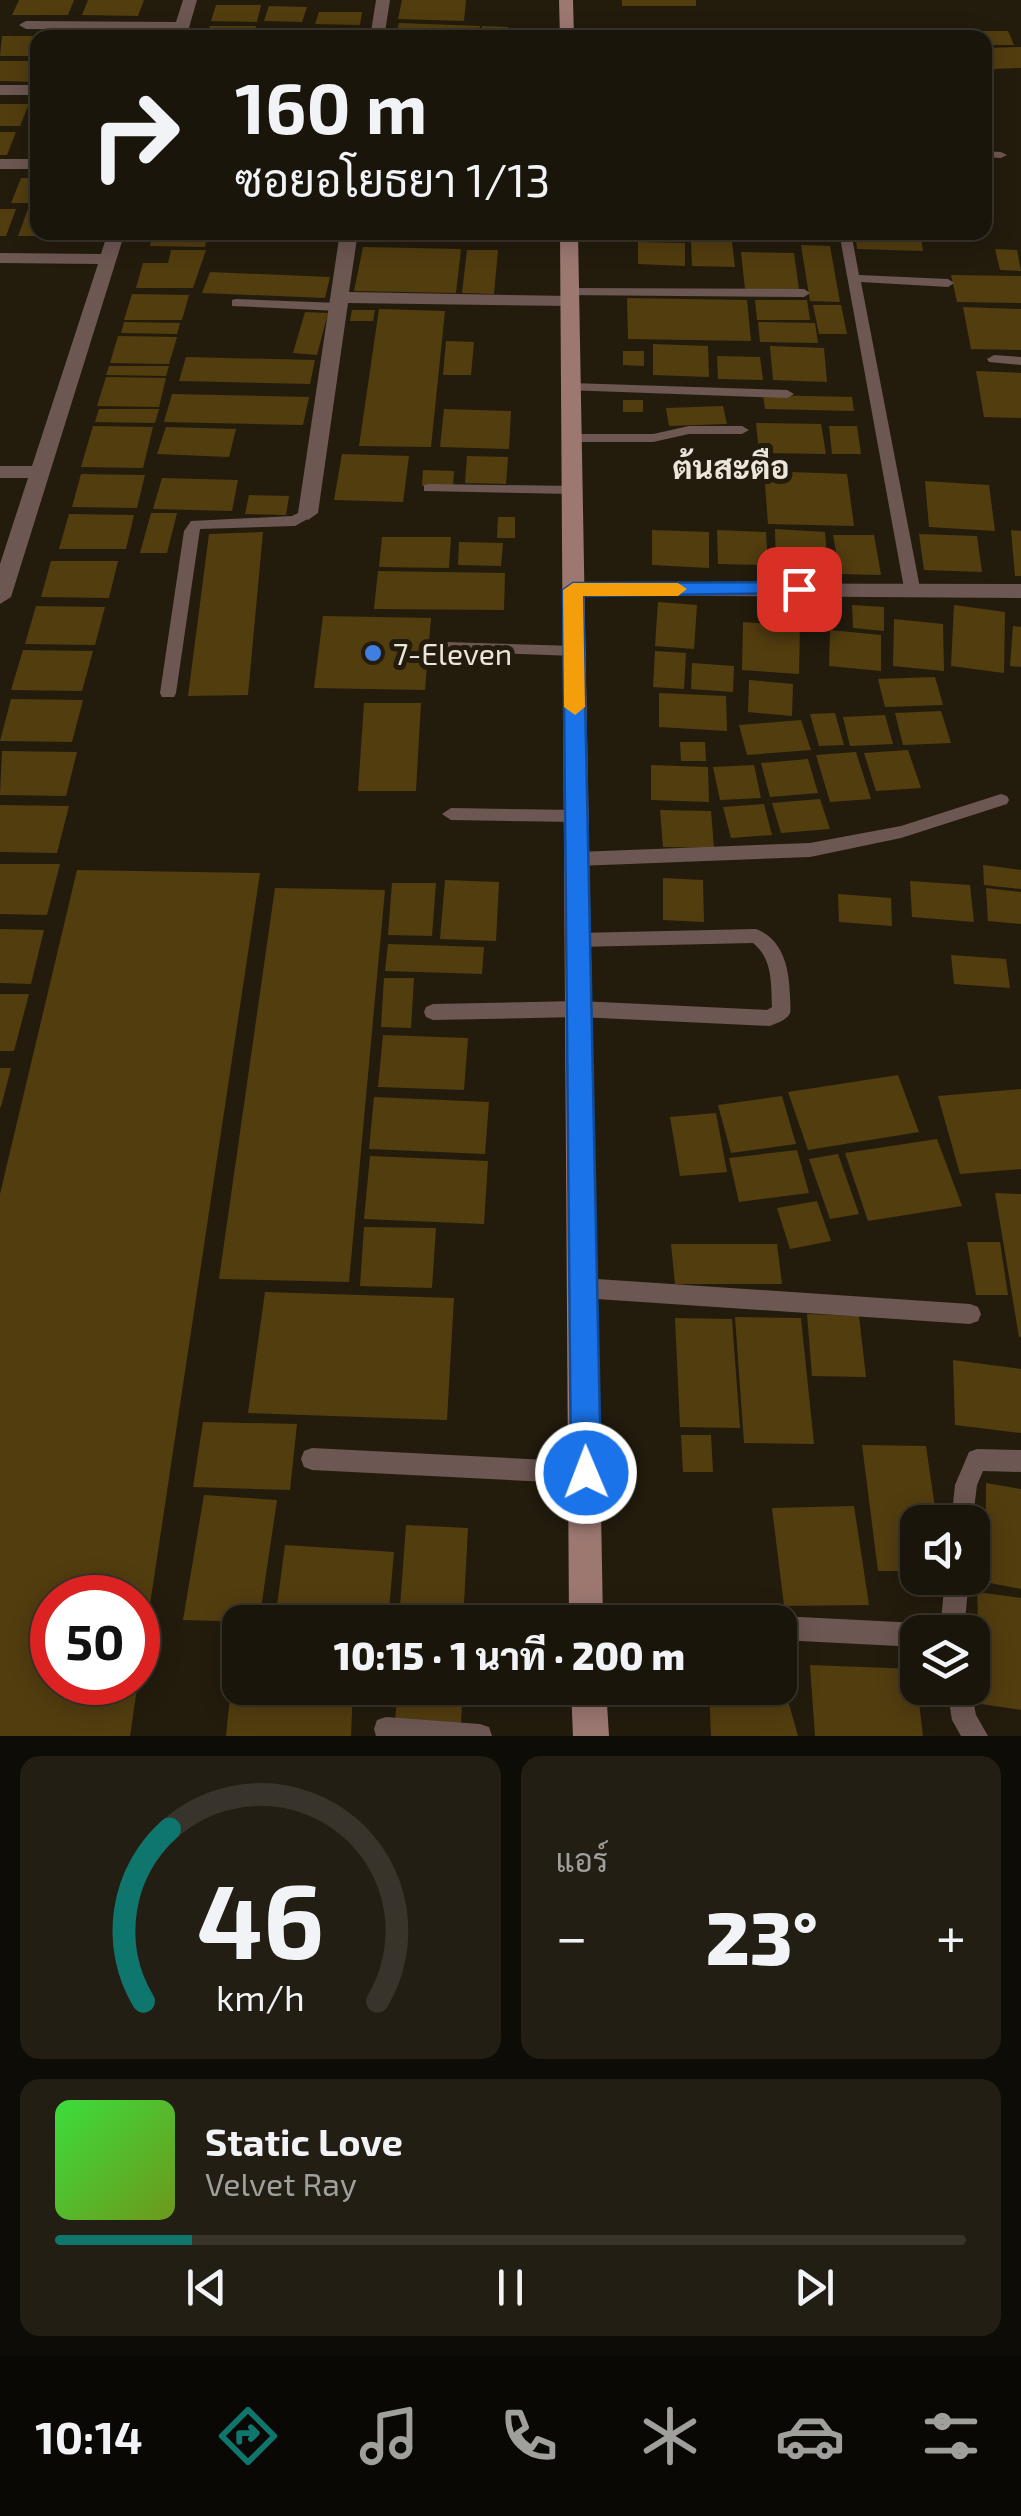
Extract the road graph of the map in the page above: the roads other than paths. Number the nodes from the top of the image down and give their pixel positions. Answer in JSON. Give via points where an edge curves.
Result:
{"nodes":[{"id":1,"x":190,"y":0,"type":"edge"},
{"id":2,"x":382,"y":0,"type":"edge"},
{"id":3,"x":566,"y":0,"type":"edge"},
{"id":4,"x":26,"y":25,"type":"dead end"},
{"id":5,"x":136,"y":30,"type":"edge"},
{"id":6,"x":181,"y":30,"type":"edge"},
{"id":7,"x":378,"y":30,"type":"edge"},
{"id":8,"x":567,"y":30,"type":"edge"},
{"id":9,"x":0,"y":90,"type":"edge"},
{"id":10,"x":30,"y":90,"type":"edge"},
{"id":11,"x":992,"y":154,"type":"edge"},
{"id":12,"x":1001,"y":154,"type":"dead end"},
{"id":13,"x":0,"y":164,"type":"edge"},
{"id":14,"x":30,"y":164,"type":"edge"},
{"id":15,"x":114,"y":240,"type":"edge"},
{"id":16,"x":348,"y":240,"type":"edge"},
{"id":17,"x":569,"y":240,"type":"edge"},
{"id":18,"x":847,"y":240,"type":"edge"},
{"id":19,"x":0,"y":258,"type":"edge"},
{"id":20,"x":108,"y":259,"type":"junction"},
{"id":21,"x":854,"y":278,"type":"junction"},
{"id":22,"x":948,"y":283,"type":"dead end"},
{"id":23,"x":804,"y":294,"type":"dead end"},
{"id":24,"x":570,"y":297,"type":"junction"},
{"id":25,"x":340,"y":302,"type":"junction"},
{"id":26,"x":236,"y":303,"type":"dead end"},
{"id":27,"x":994,"y":359,"type":"dead end"},
{"id":28,"x":1021,"y":361,"type":"edge"},
{"id":29,"x":571,"y":388,"type":"junction"},
{"id":30,"x":787,"y":394,"type":"dead end"},
{"id":31,"x":742,"y":430,"type":"dead end"},
{"id":32,"x":572,"y":438,"type":"junction"},
{"id":33,"x":0,"y":472,"type":"edge"},
{"id":34,"x":38,"y":472,"type":"junction"},
{"id":35,"x":429,"y":488,"type":"dead end"},
{"id":36,"x":572,"y":490,"type":"junction"},
{"id":37,"x":308,"y":513,"type":"joint"},
{"id":38,"x":912,"y":588,"type":"junction"},
{"id":39,"x":573,"y":590,"type":"junction"},
{"id":40,"x":1021,"y":592,"type":"edge"},
{"id":41,"x":0,"y":597,"type":"edge"},
{"id":42,"x":445,"y":647,"type":"dead end"},
{"id":43,"x":574,"y":651,"type":"junction"},
{"id":44,"x":168,"y":693,"type":"dead end"},
{"id":45,"x":1002,"y":800,"type":"dead end"},
{"id":46,"x":452,"y":814,"type":"dead end"},
{"id":47,"x":576,"y":816,"type":"junction"},
{"id":48,"x":577,"y":859,"type":"junction"},
{"id":49,"x":577,"y":940,"type":"junction"},
{"id":50,"x":579,"y":1009,"type":"junction"},
{"id":51,"x":434,"y":1012,"type":"dead end"},
{"id":52,"x":582,"y":1288,"type":"junction"},
{"id":53,"x":970,"y":1314,"type":"dead end"},
{"id":54,"x":312,"y":1460,"type":"dead end"},
{"id":55,"x":1021,"y":1462,"type":"edge"},
{"id":56,"x":586,"y":1473,"type":"junction"},
{"id":57,"x":965,"y":1505,"type":"edge"},
{"id":58,"x":586,"y":1605,"type":"edge"},
{"id":59,"x":797,"y":1629,"type":"edge"},
{"id":60,"x":900,"y":1634,"type":"edge"},
{"id":61,"x":590,"y":1705,"type":"edge"},
{"id":62,"x":962,"y":1705,"type":"edge"},
{"id":63,"x":386,"y":1729,"type":"dead end"},
{"id":64,"x":480,"y":1736,"type":"edge"},
{"id":65,"x":591,"y":1736,"type":"edge"},
{"id":66,"x":976,"y":1736,"type":"edge"}],
"edges":[{"from":1,"to":6,"type":"street"},
{"from":2,"to":7,"type":"street"},
{"from":3,"to":8,"type":"main road"},
{"from":4,"to":5,"type":"street"},
{"from":9,"to":10,"type":"street"},
{"from":11,"to":12,"type":"lane"},
{"from":13,"to":14,"type":"street"},
{"from":15,"to":20,"type":"street"},
{"from":16,"to":25,"type":"street"},
{"from":17,"to":24,"type":"main road"},
{"from":18,"to":21,"type":"lane"},
{"from":19,"to":20,"type":"street"},
{"from":20,"to":34,"type":"street"},
{"from":21,"to":22,"type":"lane"},
{"from":21,"to":38,"type":"lane"},
{"from":23,"to":24,"type":"lane"},
{"from":24,"to":25,"type":"street"},
{"from":24,"to":29,"type":"main road"},
{"from":25,"to":26,"type":"lane"},
{"from":25,"to":37,"type":"street"},
{"from":27,"to":28,"type":"lane"},
{"from":29,"to":30,"type":"lane"},
{"from":29,"to":32,"type":"main road"},
{"from":31,"to":32,"type":"lane"},
{"from":32,"to":36,"type":"main road"},
{"from":33,"to":34,"type":"street"},
{"from":34,"to":41,"type":"street"},
{"from":35,"to":36,"type":"lane"},
{"from":36,"to":39,"type":"main road"},
{"from":37,"to":44,"type":"lane","via":[[295,522],[196,524]]},
{"from":38,"to":39,"type":"street"},
{"from":38,"to":40,"type":"street"},
{"from":39,"to":43,"type":"main road"},
{"from":42,"to":43,"type":"lane"},
{"from":43,"to":47,"type":"main road"},
{"from":45,"to":48,"type":"lane","via":[[900,832],[810,850]]},
{"from":46,"to":47,"type":"lane"},
{"from":47,"to":48,"type":"main road"},
{"from":48,"to":49,"type":"main road"},
{"from":49,"to":50,"type":"main road"},
{"from":49,"to":50,"type":"lane","via":[[756,936],[775,954],[781,1011],[770,1018]]},
{"from":50,"to":51,"type":"lane"},
{"from":50,"to":52,"type":"main road"},
{"from":52,"to":53,"type":"lane"},
{"from":52,"to":56,"type":"main road"},
{"from":54,"to":56,"type":"lane"},
{"from":55,"to":57,"type":"lane","via":[[978,1460],[970,1468]]},
{"from":56,"to":58,"type":"main road"},
{"from":59,"to":60,"type":"lane"},
{"from":61,"to":65,"type":"main road"},
{"from":62,"to":66,"type":"lane"},
{"from":63,"to":64,"type":"lane"}]}
